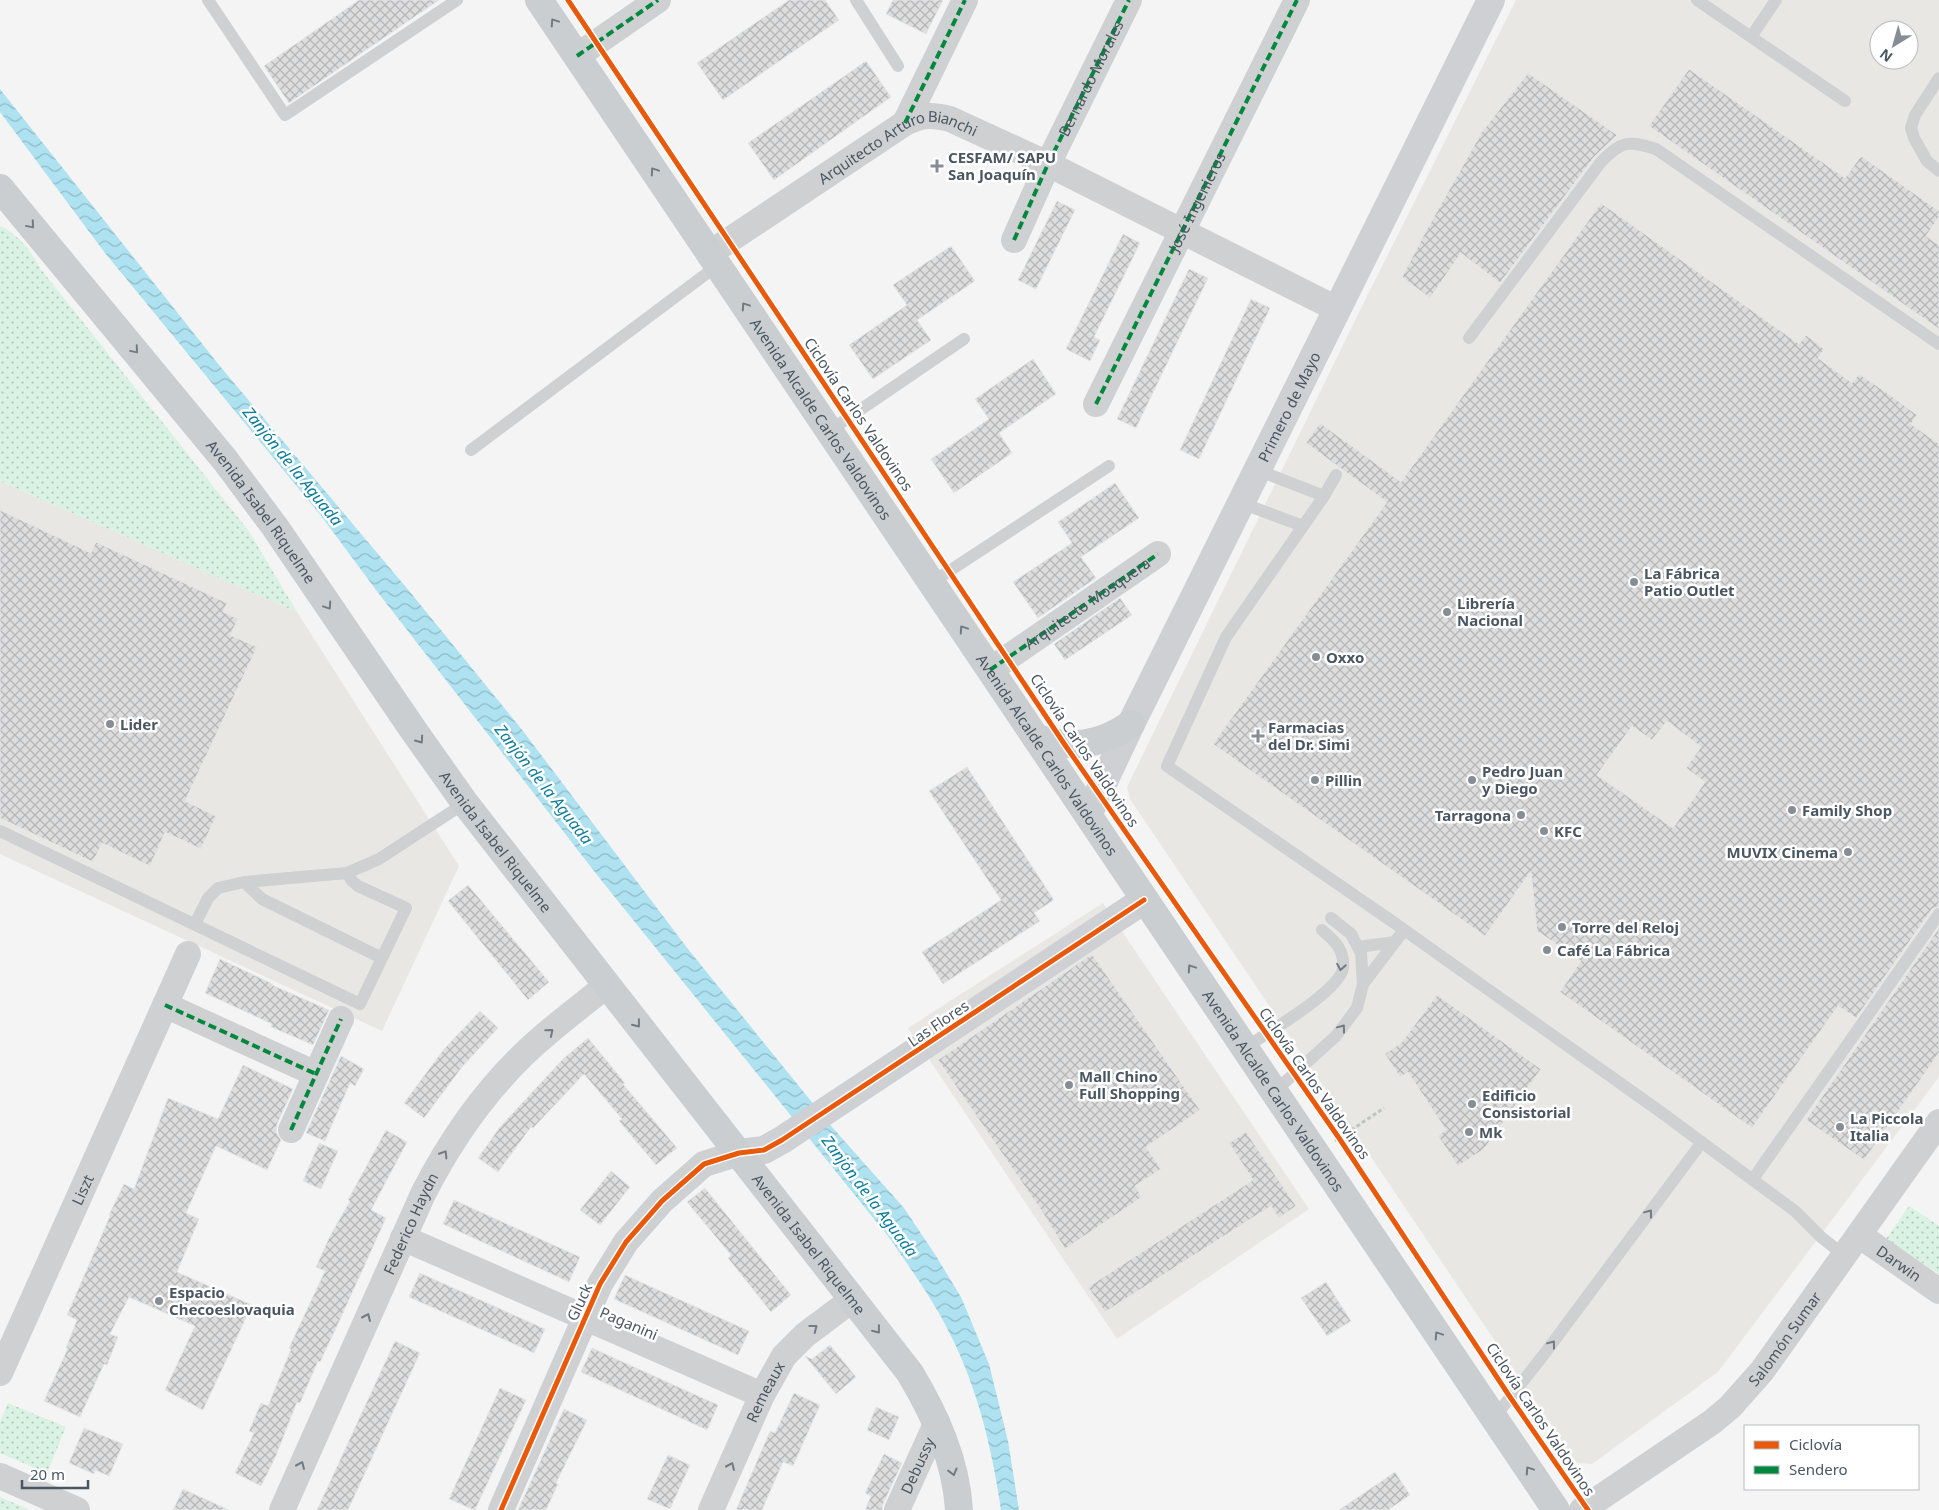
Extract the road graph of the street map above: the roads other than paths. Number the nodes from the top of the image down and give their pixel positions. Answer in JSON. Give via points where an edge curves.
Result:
{"nodes":[{"id":1,"x":208,"y":0,"type":"edge"},
{"id":2,"x":457,"y":0,"type":"edge"},
{"id":3,"x":539,"y":0,"type":"edge"},
{"id":4,"x":658,"y":0,"type":"edge"},
{"id":5,"x":856,"y":0,"type":"edge"},
{"id":6,"x":965,"y":0,"type":"edge"},
{"id":7,"x":1129,"y":0,"type":"edge"},
{"id":8,"x":1297,"y":0,"type":"edge"},
{"id":9,"x":1491,"y":0,"type":"edge"},
{"id":10,"x":1697,"y":0,"type":"edge"},
{"id":11,"x":1776,"y":0,"type":"edge"},
{"id":12,"x":1751,"y":37,"type":"junction"},
{"id":13,"x":577,"y":56,"type":"junction"},
{"id":14,"x":898,"y":66,"type":"dead end"},
{"id":15,"x":1939,"y":78,"type":"edge"},
{"id":16,"x":1845,"y":101,"type":"dead end"},
{"id":17,"x":906,"y":123,"type":"junction"},
{"id":18,"x":1048,"y":164,"type":"junction"},
{"id":19,"x":1939,"y":171,"type":"edge"},
{"id":20,"x":0,"y":188,"type":"edge"},
{"id":21,"x":1182,"y":231,"type":"junction"},
{"id":22,"x":1014,"y":240,"type":"dead end"},
{"id":23,"x":714,"y":259,"type":"junction"},
{"id":24,"x":1337,"y":309,"type":"junction"},
{"id":25,"x":964,"y":338,"type":"dead end"},
{"id":26,"x":1469,"y":338,"type":"dead end"},
{"id":27,"x":1939,"y":344,"type":"edge"},
{"id":28,"x":1096,"y":404,"type":"dead end"},
{"id":29,"x":829,"y":431,"type":"junction"},
{"id":30,"x":471,"y":450,"type":"dead end"},
{"id":31,"x":1109,"y":466,"type":"dead end"},
{"id":32,"x":1257,"y":470,"type":"junction"},
{"id":33,"x":1336,"y":475,"type":"dead end"},
{"id":34,"x":1324,"y":496,"type":"junction"},
{"id":35,"x":1241,"y":503,"type":"junction"},
{"id":36,"x":1304,"y":526,"type":"junction"},
{"id":37,"x":1158,"y":554,"type":"dead end"},
{"id":38,"x":931,"y":583,"type":"junction"},
{"id":39,"x":990,"y":670,"type":"junction"},
{"id":40,"x":1131,"y":724,"type":"junction"},
{"id":41,"x":1036,"y":738,"type":"junction"},
{"id":42,"x":465,"y":803,"type":"junction"},
{"id":43,"x":1088,"y":815,"type":"junction"},
{"id":44,"x":0,"y":831,"type":"edge"},
{"id":45,"x":347,"y":872,"type":"junction"},
{"id":46,"x":244,"y":882,"type":"junction"},
{"id":47,"x":1144,"y":900,"type":"junction"},
{"id":48,"x":1939,"y":914,"type":"edge"},
{"id":49,"x":1331,"y":918,"type":"dead end"},
{"id":50,"x":195,"y":924,"type":"junction"},
{"id":51,"x":1322,"y":930,"type":"dead end"},
{"id":52,"x":1404,"y":930,"type":"junction"},
{"id":53,"x":1395,"y":942,"type":"junction"},
{"id":54,"x":1358,"y":947,"type":"junction"},
{"id":55,"x":188,"y":954,"type":"dead end"},
{"id":56,"x":382,"y":958,"type":"junction"},
{"id":57,"x":1363,"y":984,"type":"junction"},
{"id":58,"x":607,"y":985,"type":"junction"},
{"id":59,"x":166,"y":1005,"type":"junction"},
{"id":60,"x":341,"y":1019,"type":"dead end"},
{"id":61,"x":1245,"y":1048,"type":"junction"},
{"id":62,"x":316,"y":1074,"type":"junction"},
{"id":63,"x":1274,"y":1092,"type":"junction"},
{"id":64,"x":1939,"y":1122,"type":"edge"},
{"id":65,"x":292,"y":1130,"type":"dead end"},
{"id":66,"x":1702,"y":1142,"type":"junction"},
{"id":67,"x":739,"y":1154,"type":"junction"},
{"id":68,"x":1753,"y":1179,"type":"junction"},
{"id":69,"x":403,"y":1238,"type":"junction"},
{"id":70,"x":1852,"y":1246,"type":"junction"},
{"id":71,"x":1939,"y":1291,"type":"edge"},
{"id":72,"x":853,"y":1299,"type":"junction"},
{"id":73,"x":585,"y":1318,"type":"junction"},
{"id":74,"x":0,"y":1373,"type":"edge"},
{"id":75,"x":762,"y":1395,"type":"junction"},
{"id":76,"x":1494,"y":1418,"type":"junction"},
{"id":77,"x":937,"y":1422,"type":"junction"},
{"id":78,"x":0,"y":1476,"type":"edge"},
{"id":79,"x":77,"y":1510,"type":"edge"},
{"id":80,"x":282,"y":1510,"type":"edge"},
{"id":81,"x":501,"y":1510,"type":"edge"},
{"id":82,"x":711,"y":1510,"type":"edge"},
{"id":83,"x":897,"y":1510,"type":"edge"},
{"id":84,"x":959,"y":1510,"type":"edge"},
{"id":85,"x":1556,"y":1510,"type":"edge"},
{"id":86,"x":1582,"y":1510,"type":"edge"}],
"edges":[{"from":1,"to":2,"type":"lane","via":[[285,115]]},
{"from":13,"to":3,"type":"main road","name":"Avenida Alcalde Carlos Valdovinos","one_way":true},
{"from":4,"to":13,"type":"street"},
{"from":5,"to":14,"type":"lane"},
{"from":6,"to":17,"type":"street"},
{"from":7,"to":18,"type":"street","name":"Bernardo Morales"},
{"from":8,"to":21,"type":"street","name":"José Ingenieros"},
{"from":9,"to":24,"type":"street","name":"Primero de Mayo"},
{"from":10,"to":12,"type":"lane"},
{"from":11,"to":12,"type":"lane"},
{"from":12,"to":16,"type":"lane"},
{"from":23,"to":13,"type":"main road","name":"Avenida Alcalde Carlos Valdovinos","one_way":true},
{"from":15,"to":19,"type":"lane","via":[[1915,115],[1911,128],[1926,161]]},
{"from":17,"to":18,"type":"street","name":"Arquitecto Arturo Bianchi","via":[[923,115],[950,119]]},
{"from":17,"to":23,"type":"street","name":"Arquitecto Arturo Bianchi"},
{"from":18,"to":21,"type":"street","name":"Arquitecto Arturo Bianchi"},
{"from":18,"to":22,"type":"street","name":"Bernardo Morales"},
{"from":20,"to":42,"type":"main road","name":"Avenida Isabel Riquelme","one_way":true,"via":[[225,460],[275,527]]},
{"from":21,"to":24,"type":"street","name":"Arquitecto Arturo Bianchi"},
{"from":21,"to":28,"type":"street","name":"José Ingenieros"},
{"from":29,"to":23,"type":"main road","name":"Avenida Alcalde Carlos Valdovinos","one_way":true},
{"from":23,"to":30,"type":"lane"},
{"from":24,"to":32,"type":"street","name":"Primero de Mayo"},
{"from":25,"to":29,"type":"lane"},
{"from":26,"to":27,"type":"lane","via":[[1600,162],[1617,146],[1635,142],[1656,149]]},
{"from":29,"to":38,"type":"main road","name":"Avenida Alcalde Carlos Valdovinos"},
{"from":31,"to":38,"type":"lane"},
{"from":32,"to":34,"type":"lane"},
{"from":32,"to":35,"type":"street","name":"Primero de Mayo"},
{"from":33,"to":34,"type":"lane"},
{"from":34,"to":36,"type":"lane"},
{"from":35,"to":36,"type":"lane"},
{"from":35,"to":40,"type":"street","name":"Primero de Mayo"},
{"from":36,"to":52,"type":"lane","via":[[1226,637],[1167,766]]},
{"from":37,"to":39,"type":"street","name":"Arquitecto Mosquera"},
{"from":39,"to":38,"type":"main road","name":"Avenida Alcalde Carlos Valdovinos","one_way":true},
{"from":39,"to":41,"type":"main road","name":"Avenida Alcalde Carlos Valdovinos"},
{"from":40,"to":41,"type":"main road","via":[[1108,737],[1081,744],[1065,745]]},
{"from":40,"to":43,"type":"street","name":"Primero de Mayo"},
{"from":41,"to":43,"type":"main road","name":"Avenida Alcalde Carlos Valdovinos"},
{"from":42,"to":45,"type":"lane","via":[[380,859]]},
{"from":42,"to":58,"type":"main road","name":"Avenida Isabel Riquelme"},
{"from":43,"to":47,"type":"main road","name":"Avenida Alcalde Carlos Valdovinos"},
{"from":44,"to":50,"type":"lane"},
{"from":45,"to":46,"type":"lane"},
{"from":45,"to":56,"type":"lane","via":[[358,886],[406,908]]},
{"from":46,"to":50,"type":"lane","via":[[214,890]]},
{"from":46,"to":56,"type":"lane","via":[[262,899]]},
{"from":61,"to":47,"type":"main road","name":"Avenida Alcalde Carlos Valdovinos","one_way":true},
{"from":47,"to":67,"type":"street","name":"Las Flores","via":[[782,1140],[764,1150]]},
{"from":48,"to":68,"type":"lane"},
{"from":49,"to":54,"type":"lane","via":[[1351,934]]},
{"from":50,"to":56,"type":"lane","via":[[360,1004]]},
{"from":51,"to":61,"type":"lane","one_way":true,"via":[[1336,942],[1343,958],[1343,970],[1338,978],[1314,1001]]},
{"from":52,"to":53,"type":"lane"},
{"from":52,"to":66,"type":"lane"},
{"from":53,"to":54,"type":"lane"},
{"from":53,"to":57,"type":"lane"},
{"from":54,"to":57,"type":"lane"},
{"from":55,"to":59,"type":"street","name":"Liszt"},
{"from":63,"to":57,"type":"lane","one_way":true,"via":[[1336,1036],[1357,1008]]},
{"from":58,"to":67,"type":"main road","name":"Avenida Isabel Riquelme","one_way":true},
{"from":69,"to":58,"type":"street","name":"Federico Haydn","one_way":true,"via":[[438,1164],[477,1106],[523,1055]]},
{"from":59,"to":62,"type":"street"},
{"from":59,"to":74,"type":"street","name":"Liszt"},
{"from":60,"to":62,"type":"street"},
{"from":61,"to":63,"type":"main road","name":"Avenida Alcalde Carlos Valdovinos"},
{"from":62,"to":65,"type":"street"},
{"from":76,"to":63,"type":"main road","name":"Avenida Alcalde Carlos Valdovinos","one_way":true},
{"from":64,"to":70,"type":"street","name":"Salomón Sumar"},
{"from":66,"to":68,"type":"lane"},
{"from":76,"to":66,"type":"lane","one_way":true},
{"from":67,"to":72,"type":"main road","name":"Avenida Isabel Riquelme"},
{"from":67,"to":73,"type":"street","name":"Gluck","via":[[704,1164],[656,1208],[626,1242],[600,1284]]},
{"from":68,"to":70,"type":"lane","via":[[1821,1236]]},
{"from":69,"to":73,"type":"street","name":"Paganini"},
{"from":80,"to":69,"type":"street","name":"Federico Haydn","one_way":true},
{"from":70,"to":71,"type":"street","name":"Darwin"},
{"from":70,"to":86,"type":"street","name":"Salomón Sumar","via":[[1762,1371],[1730,1407]]},
{"from":75,"to":72,"type":"street","name":"Remeaux","one_way":true,"via":[[794,1345]]},
{"from":72,"to":77,"type":"main road","name":"Avenida Isabel Riquelme","one_way":true,"via":[[910,1373]]},
{"from":73,"to":75,"type":"street","name":"Paganini"},
{"from":73,"to":81,"type":"street","name":"Gluck"},
{"from":82,"to":75,"type":"street","name":"Remeaux","one_way":true},
{"from":85,"to":76,"type":"main road","name":"Avenida Alcalde Carlos Valdovinos","one_way":true},
{"from":77,"to":83,"type":"street","name":"Debussy"},
{"from":77,"to":84,"type":"main road","name":"Avenida Isabel Riquelme","one_way":true,"via":[[953,1471]]},
{"from":78,"to":79,"type":"street"}]}
